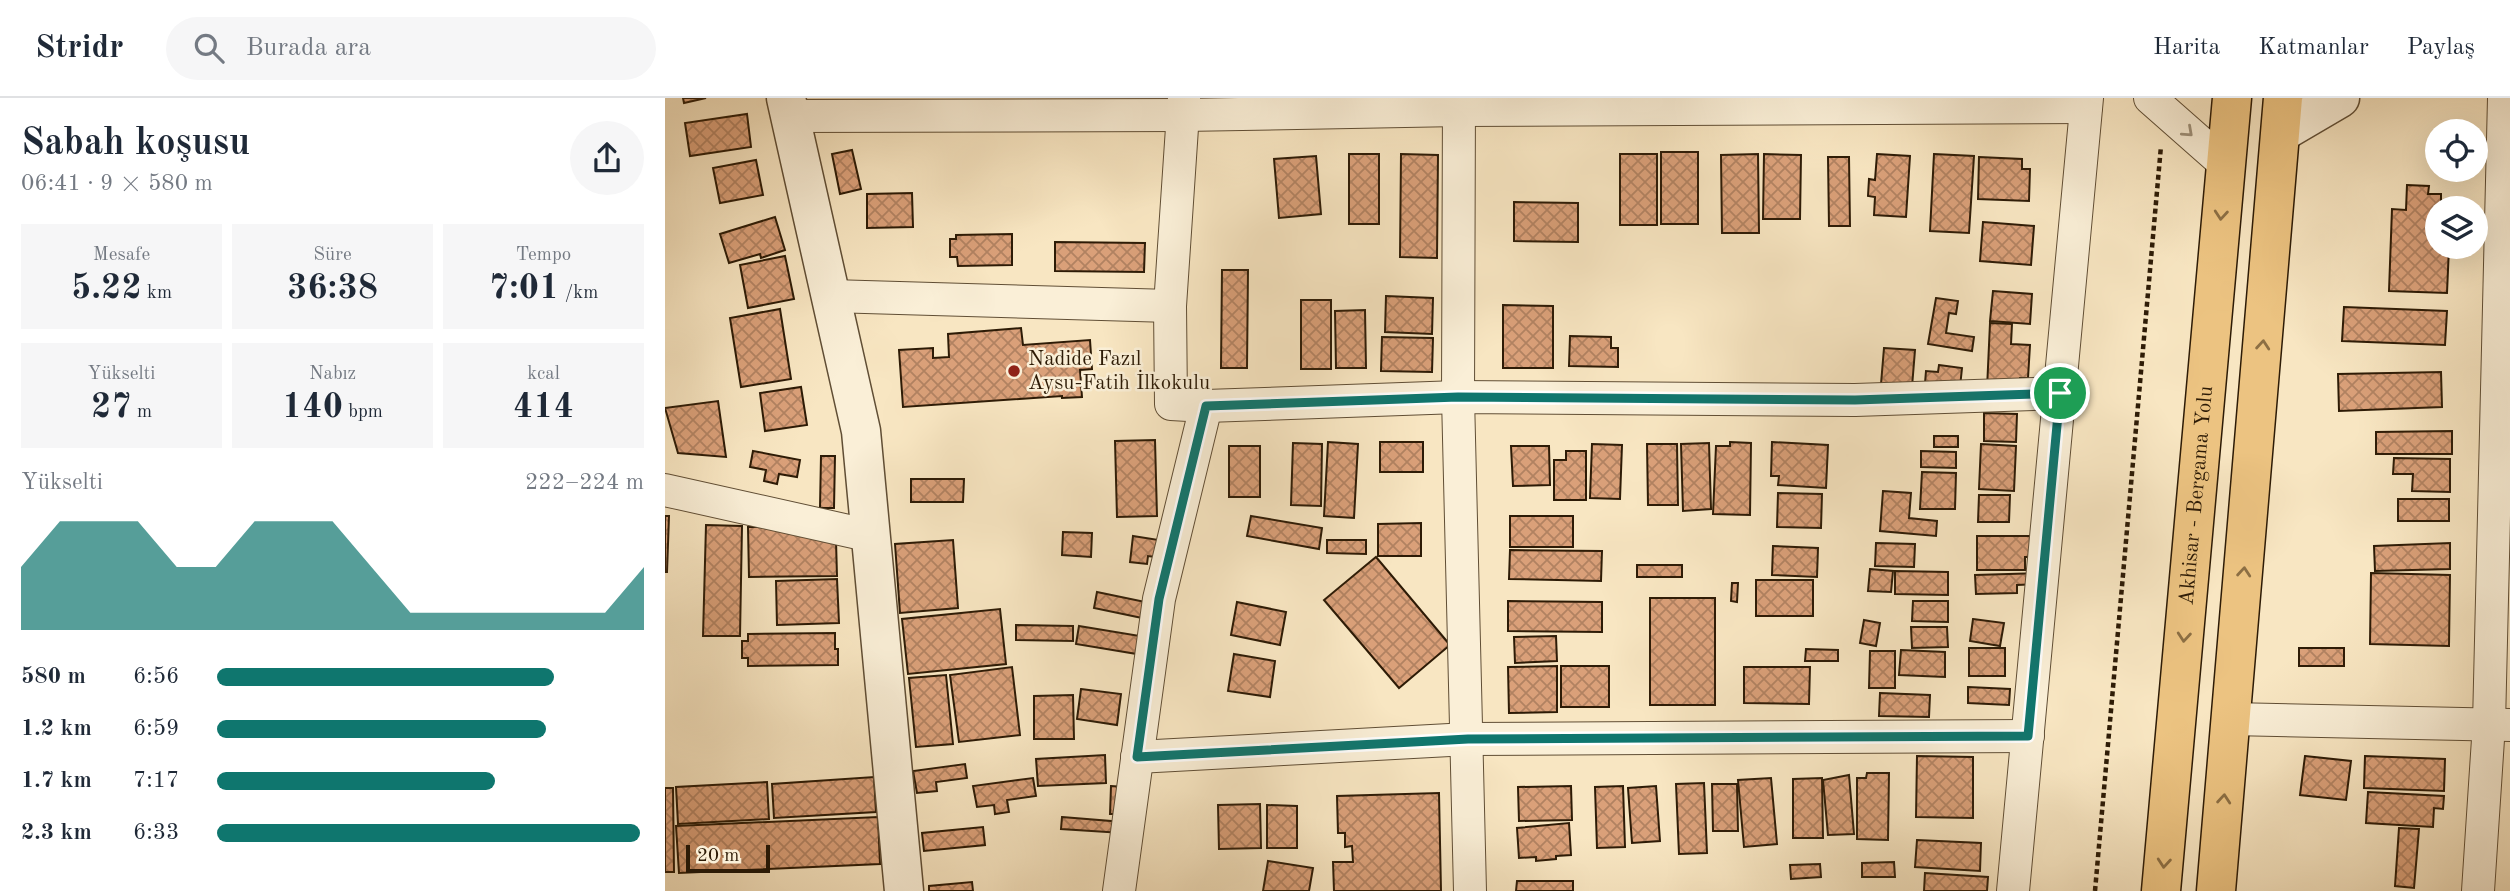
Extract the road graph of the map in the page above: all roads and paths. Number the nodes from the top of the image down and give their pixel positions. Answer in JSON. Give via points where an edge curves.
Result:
{"nodes":[{"id":1,"x":2150,"y":98,"type":"edge"},
{"id":2,"x":2232,"y":98,"type":"edge"},
{"id":3,"x":2340,"y":98,"type":"edge"},
{"id":4,"x":2504,"y":98,"type":"edge"},
{"id":5,"x":2087,"y":103,"type":"edge"},
{"id":6,"x":1459,"y":104,"type":"edge"},
{"id":7,"x":788,"y":107,"type":"edge"},
{"id":8,"x":1184,"y":107,"type":"edge"},
{"id":9,"x":2283,"y":115,"type":"edge"},
{"id":10,"x":2162,"y":138,"type":"dead end"},
{"id":11,"x":2226,"y":165,"type":"junction"},
{"id":12,"x":831,"y":296,"type":"junction"},
{"id":13,"x":1170,"y":306,"type":"junction"},
{"id":14,"x":2060,"y":393,"type":"junction"},
{"id":15,"x":1458,"y":397,"type":"junction"},
{"id":16,"x":1206,"y":406,"type":"junction"},
{"id":17,"x":2503,"y":463,"type":"edge"},
{"id":18,"x":665,"y":490,"type":"edge"},
{"id":19,"x":871,"y":536,"type":"junction"},
{"id":20,"x":2231,"y":719,"type":"junction"},
{"id":21,"x":2500,"y":725,"type":"edge"},
{"id":22,"x":2028,"y":736,"type":"junction"},
{"id":23,"x":1468,"y":739,"type":"junction"},
{"id":24,"x":1137,"y":757,"type":"junction"},
{"id":25,"x":904,"y":891,"type":"edge"},
{"id":26,"x":1119,"y":891,"type":"edge"},
{"id":27,"x":1470,"y":891,"type":"edge"},
{"id":28,"x":2013,"y":891,"type":"edge"},
{"id":29,"x":2095,"y":891,"type":"edge"},
{"id":30,"x":2161,"y":891,"type":"edge"},
{"id":31,"x":2216,"y":891,"type":"edge"},
{"id":32,"x":2478,"y":891,"type":"edge"}],
"edges":[{"from":1,"to":11,"type":"street","one_way":true},
{"from":2,"to":11,"type":"main road","name":"Akhisar - Bergama Yolu"},
{"from":3,"to":9,"type":"street"},
{"from":4,"to":17,"type":"street"},
{"from":5,"to":6,"type":"street"},
{"from":5,"to":14,"type":"street"},
{"from":6,"to":8,"type":"street"},
{"from":6,"to":15,"type":"street"},
{"from":7,"to":8,"type":"street"},
{"from":7,"to":12,"type":"street"},
{"from":8,"to":13,"type":"street"},
{"from":20,"to":9,"type":"main road","one_way":true},
{"from":10,"to":29,"type":"path"},
{"from":11,"to":30,"type":"main road","name":"Akhisar - Bergama Yolu","one_way":true},
{"from":12,"to":13,"type":"street"},
{"from":12,"to":19,"type":"street","via":[[861,431]]},
{"from":13,"to":16,"type":"street","via":[[1171,404]]},
{"from":14,"to":15,"type":"street","via":[[1855,400]]},
{"from":14,"to":22,"type":"street"},
{"from":15,"to":16,"type":"street"},
{"from":15,"to":23,"type":"street"},
{"from":16,"to":24,"type":"street","via":[[1159,599]]},
{"from":17,"to":21,"type":"street"},
{"from":18,"to":19,"type":"street"},
{"from":19,"to":25,"type":"street"},
{"from":20,"to":21,"type":"street"},
{"from":31,"to":20,"type":"main road","one_way":true},
{"from":21,"to":32,"type":"street"},
{"from":22,"to":23,"type":"street"},
{"from":22,"to":28,"type":"street"},
{"from":23,"to":24,"type":"street"},
{"from":23,"to":27,"type":"street"},
{"from":24,"to":26,"type":"street"}]}
